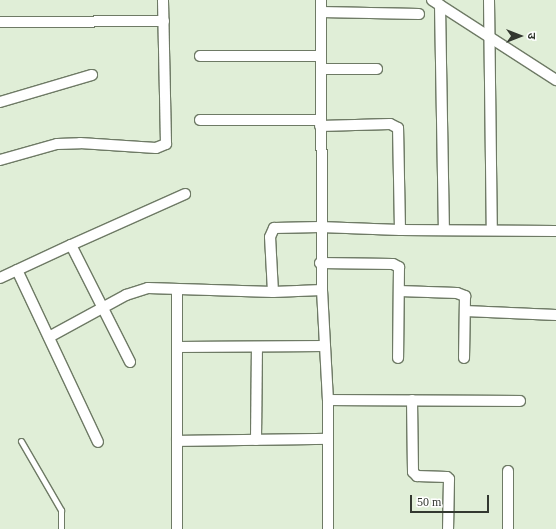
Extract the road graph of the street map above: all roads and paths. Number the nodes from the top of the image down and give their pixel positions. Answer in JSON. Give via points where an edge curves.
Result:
{"nodes":[{"id":1,"x":164,"y":0,"type":"edge"},
{"id":2,"x":321,"y":0,"type":"edge"},
{"id":3,"x":489,"y":0,"type":"edge"},
{"id":4,"x":436,"y":3,"type":"edge"},
{"id":5,"x":321,"y":12,"type":"junction"},
{"id":6,"x":419,"y":14,"type":"dead end"},
{"id":7,"x":164,"y":21,"type":"junction"},
{"id":8,"x":0,"y":22,"type":"edge"},
{"id":9,"x":489,"y":37,"type":"junction"},
{"id":10,"x":200,"y":56,"type":"dead end"},
{"id":11,"x":321,"y":56,"type":"junction"},
{"id":12,"x":321,"y":69,"type":"junction"},
{"id":13,"x":377,"y":69,"type":"dead end"},
{"id":14,"x":92,"y":75,"type":"dead end"},
{"id":15,"x":556,"y":80,"type":"edge"},
{"id":16,"x":0,"y":102,"type":"edge"},
{"id":17,"x":200,"y":120,"type":"dead end"},
{"id":18,"x":320,"y":123,"type":"junction"},
{"id":19,"x":0,"y":160,"type":"edge"},
{"id":20,"x":185,"y":194,"type":"dead end"},
{"id":21,"x":320,"y":227,"type":"junction"},
{"id":22,"x":400,"y":230,"type":"junction"},
{"id":23,"x":444,"y":230,"type":"junction"},
{"id":24,"x":492,"y":230,"type":"junction"},
{"id":25,"x":556,"y":231,"type":"edge"},
{"id":26,"x":71,"y":245,"type":"junction"},
{"id":27,"x":320,"y":263,"type":"junction"},
{"id":28,"x":17,"y":270,"type":"junction"},
{"id":29,"x":0,"y":278,"type":"edge"},
{"id":30,"x":178,"y":288,"type":"junction"},
{"id":31,"x":322,"y":290,"type":"junction"},
{"id":32,"x":399,"y":291,"type":"junction"},
{"id":33,"x":272,"y":292,"type":"junction"},
{"id":34,"x":102,"y":309,"type":"junction"},
{"id":35,"x":465,"y":311,"type":"junction"},
{"id":36,"x":556,"y":315,"type":"edge"},
{"id":37,"x":49,"y":337,"type":"junction"},
{"id":38,"x":325,"y":346,"type":"junction"},
{"id":39,"x":178,"y":347,"type":"junction"},
{"id":40,"x":257,"y":348,"type":"junction"},
{"id":41,"x":398,"y":358,"type":"dead end"},
{"id":42,"x":464,"y":358,"type":"dead end"},
{"id":43,"x":130,"y":362,"type":"dead end"},
{"id":44,"x":328,"y":400,"type":"junction"},
{"id":45,"x":412,"y":400,"type":"junction"},
{"id":46,"x":520,"y":401,"type":"dead end"},
{"id":47,"x":21,"y":440,"type":"dead end"},
{"id":48,"x":256,"y":440,"type":"junction"},
{"id":49,"x":328,"y":440,"type":"junction"},
{"id":50,"x":178,"y":441,"type":"junction"},
{"id":51,"x":98,"y":442,"type":"dead end"},
{"id":52,"x":508,"y":471,"type":"dead end"},
{"id":53,"x":61,"y":529,"type":"edge"},
{"id":54,"x":177,"y":529,"type":"edge"},
{"id":55,"x":328,"y":529,"type":"edge"},
{"id":56,"x":448,"y":529,"type":"edge"},
{"id":57,"x":508,"y":529,"type":"edge"}],
"edges":[{"from":1,"to":7,"type":"street"},
{"from":2,"to":5,"type":"street"},
{"from":3,"to":9,"type":"street"},
{"from":4,"to":9,"type":"street"},
{"from":4,"to":23,"type":"street"},
{"from":5,"to":6,"type":"street"},
{"from":5,"to":11,"type":"street"},
{"from":7,"to":8,"type":"street"},
{"from":7,"to":19,"type":"street","via":[[166,144],[156,148],[57,144]]},
{"from":9,"to":15,"type":"street"},
{"from":9,"to":24,"type":"street"},
{"from":10,"to":11,"type":"street"},
{"from":11,"to":12,"type":"street"},
{"from":12,"to":13,"type":"street"},
{"from":12,"to":18,"type":"street"},
{"from":14,"to":16,"type":"street"},
{"from":17,"to":18,"type":"street"},
{"from":18,"to":21,"type":"street"},
{"from":18,"to":22,"type":"street","via":[[390,124],[398,128]]},
{"from":20,"to":26,"type":"street"},
{"from":21,"to":22,"type":"street"},
{"from":21,"to":27,"type":"street"},
{"from":21,"to":33,"type":"street","via":[[278,227],[271,232]]},
{"from":22,"to":23,"type":"street"},
{"from":23,"to":24,"type":"street"},
{"from":24,"to":25,"type":"street"},
{"from":26,"to":28,"type":"street"},
{"from":26,"to":34,"type":"street"},
{"from":27,"to":31,"type":"street"},
{"from":27,"to":32,"type":"street","via":[[396,265],[400,270]]},
{"from":28,"to":29,"type":"street"},
{"from":28,"to":37,"type":"street"},
{"from":30,"to":33,"type":"street"},
{"from":30,"to":34,"type":"street","via":[[138,290]]},
{"from":30,"to":39,"type":"street"},
{"from":31,"to":33,"type":"street"},
{"from":31,"to":38,"type":"street"},
{"from":32,"to":35,"type":"street","via":[[462,293]]},
{"from":32,"to":41,"type":"street"},
{"from":34,"to":37,"type":"street"},
{"from":34,"to":43,"type":"street"},
{"from":35,"to":36,"type":"street"},
{"from":35,"to":42,"type":"street"},
{"from":37,"to":51,"type":"street"},
{"from":38,"to":40,"type":"street"},
{"from":38,"to":44,"type":"street"},
{"from":39,"to":40,"type":"street"},
{"from":39,"to":50,"type":"street"},
{"from":40,"to":48,"type":"street"},
{"from":44,"to":45,"type":"street"},
{"from":44,"to":49,"type":"street"},
{"from":45,"to":46,"type":"street"},
{"from":45,"to":56,"type":"street","via":[[413,472],[417,476],[449,479]]},
{"from":47,"to":53,"type":"lane","via":[[62,510]]},
{"from":48,"to":49,"type":"street"},
{"from":48,"to":50,"type":"street"},
{"from":49,"to":55,"type":"street"},
{"from":50,"to":54,"type":"street"},
{"from":52,"to":57,"type":"street"}]}
